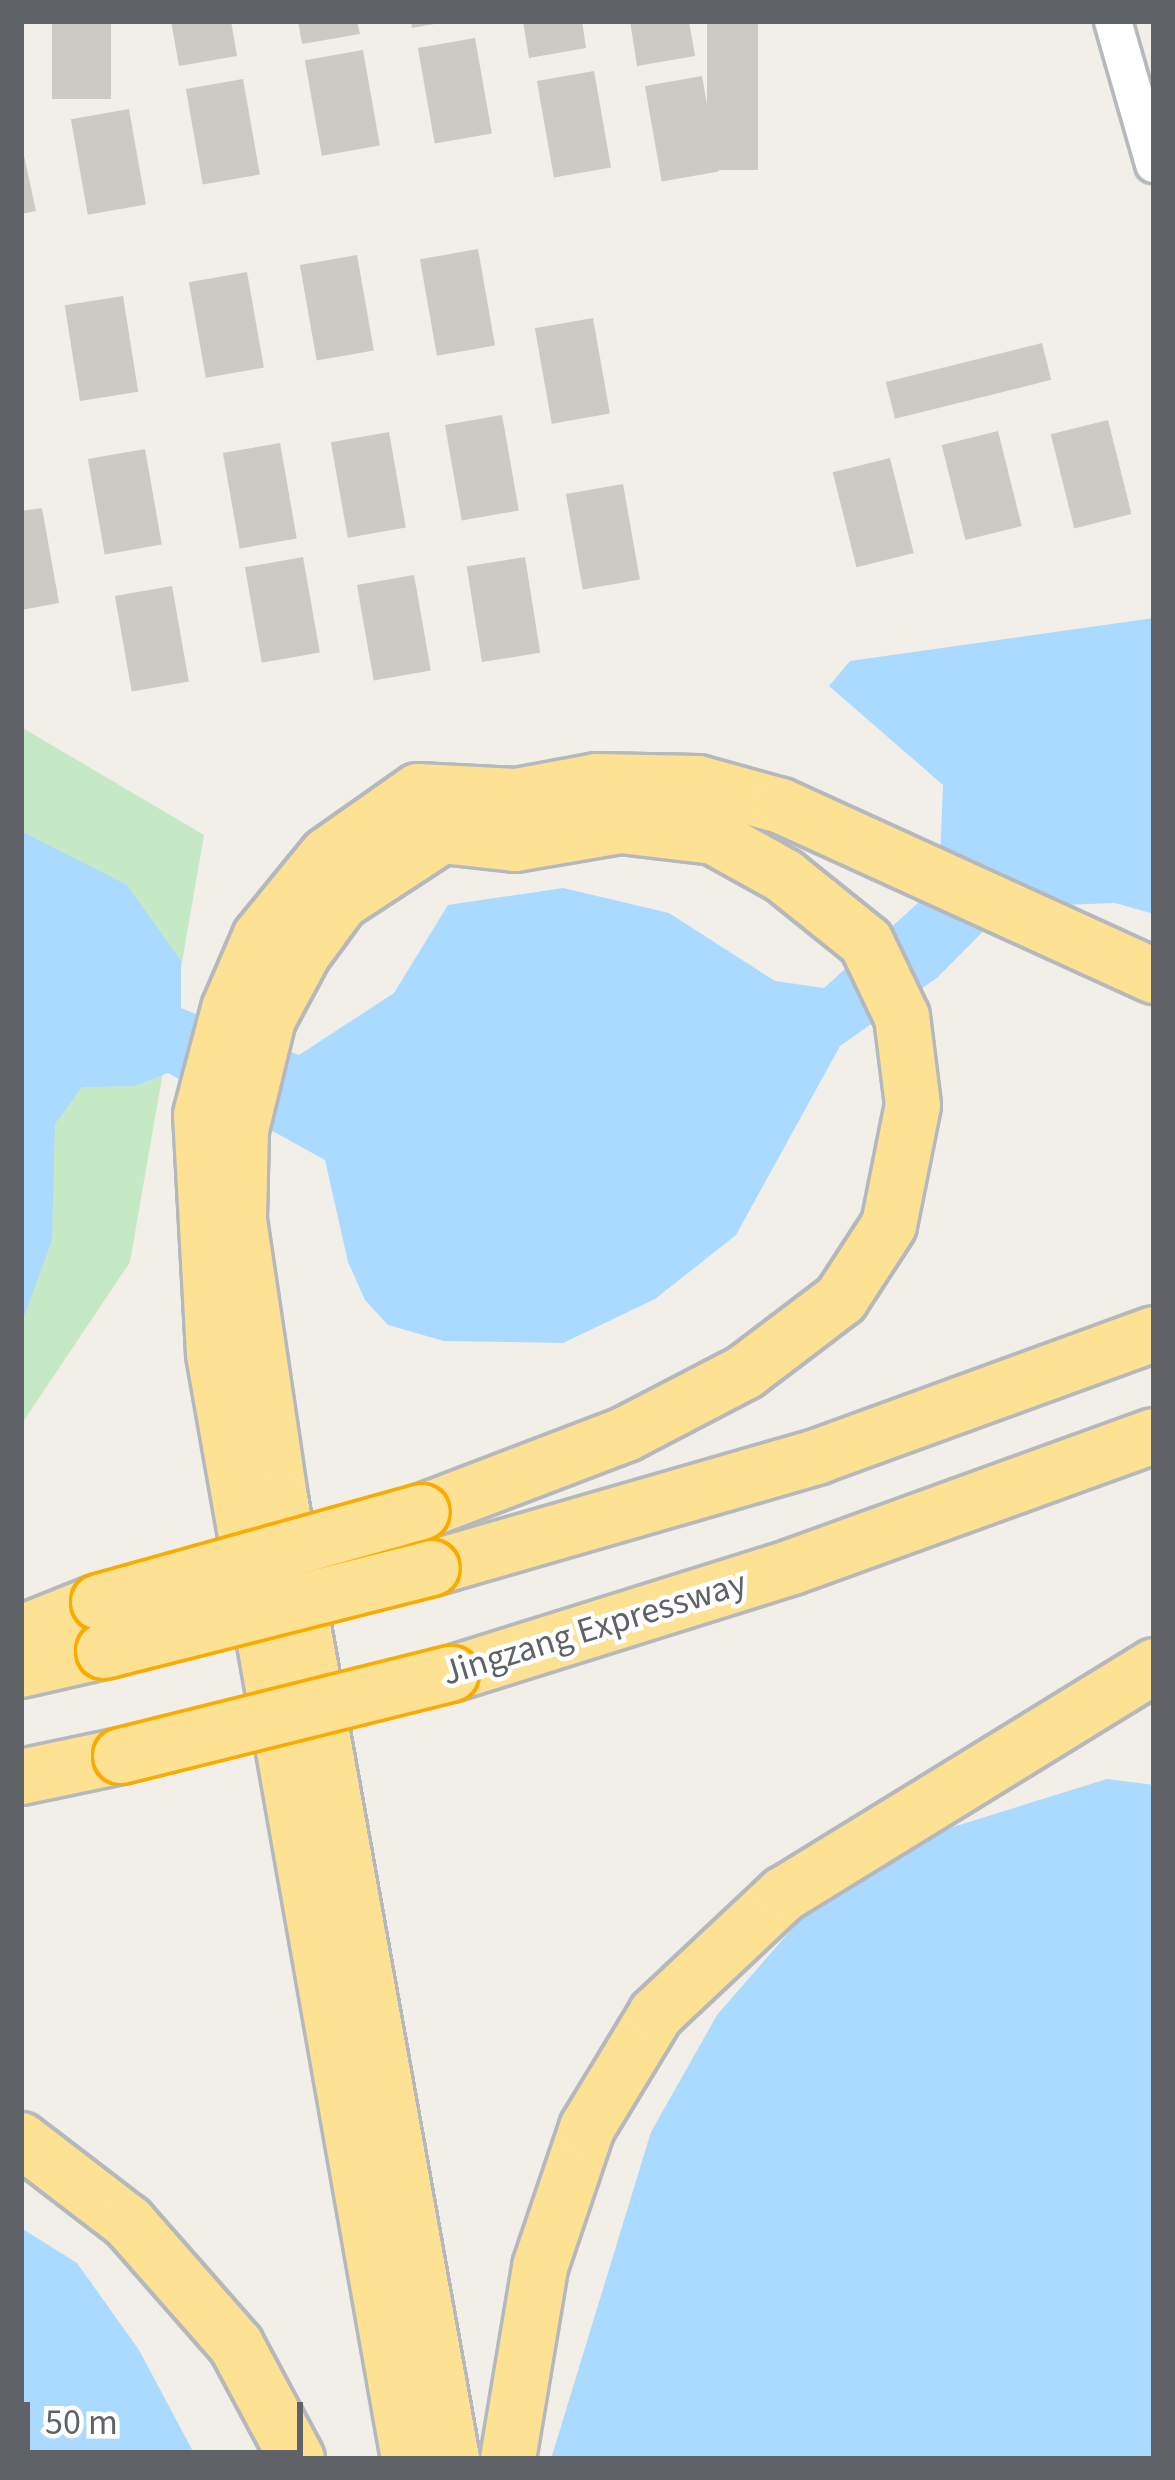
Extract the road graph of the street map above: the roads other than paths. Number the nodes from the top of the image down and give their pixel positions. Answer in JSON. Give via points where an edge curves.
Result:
{"nodes":[{"id":1,"x":1113,"y":21,"type":"edge"},
{"id":2,"x":1154,"y":164,"type":"edge"},
{"id":3,"x":1154,"y":976,"type":"edge"},
{"id":4,"x":248,"y":1014,"type":"junction"},
{"id":5,"x":221,"y":1122,"type":"junction"},
{"id":6,"x":1154,"y":1334,"type":"edge"},
{"id":7,"x":1154,"y":1436,"type":"edge"},
{"id":8,"x":101,"y":1626,"type":"junction"},
{"id":9,"x":21,"y":1633,"type":"edge"},
{"id":10,"x":1154,"y":1666,"type":"edge"},
{"id":11,"x":21,"y":1670,"type":"edge"},
{"id":12,"x":21,"y":1777,"type":"edge"},
{"id":13,"x":21,"y":2140,"type":"edge"},
{"id":14,"x":297,"y":2459,"type":"edge"},
{"id":15,"x":409,"y":2459,"type":"edge"},
{"id":16,"x":452,"y":2459,"type":"edge"},
{"id":17,"x":508,"y":2459,"type":"edge"}],
"edges":[{"from":1,"to":2,"type":"street"},
{"from":3,"to":4,"type":"highway","via":[[781,806],[698,783],[598,781],[515,796],[418,791],[327,855],[260,937]]},
{"from":4,"to":5,"type":"highway"},
{"from":4,"to":8,"type":"highway","bridge":true,"via":[[341,902],[442,836],[515,844],[621,826],[714,837],[784,876],[866,942],[902,1017],[914,1105],[889,1226],[841,1299],[745,1372],[626,1434]]},
{"from":5,"to":15,"type":"highway","via":[[214,1354]]},
{"from":5,"to":16,"type":"highway"},
{"from":6,"to":8,"type":"highway","bridge":true,"via":[[819,1456],[432,1568]]},
{"from":7,"to":12,"type":"highway","name":"Jingzang Expressway","bridge":true,"via":[[792,1567],[451,1674]]},
{"from":8,"to":9,"type":"highway"},
{"from":8,"to":11,"type":"highway"},
{"from":10,"to":17,"type":"highway","via":[[784,1894],[656,2014],[587,2128],[540,2266]]},
{"from":13,"to":14,"type":"highway","via":[[128,2222],[236,2344]]}]}
